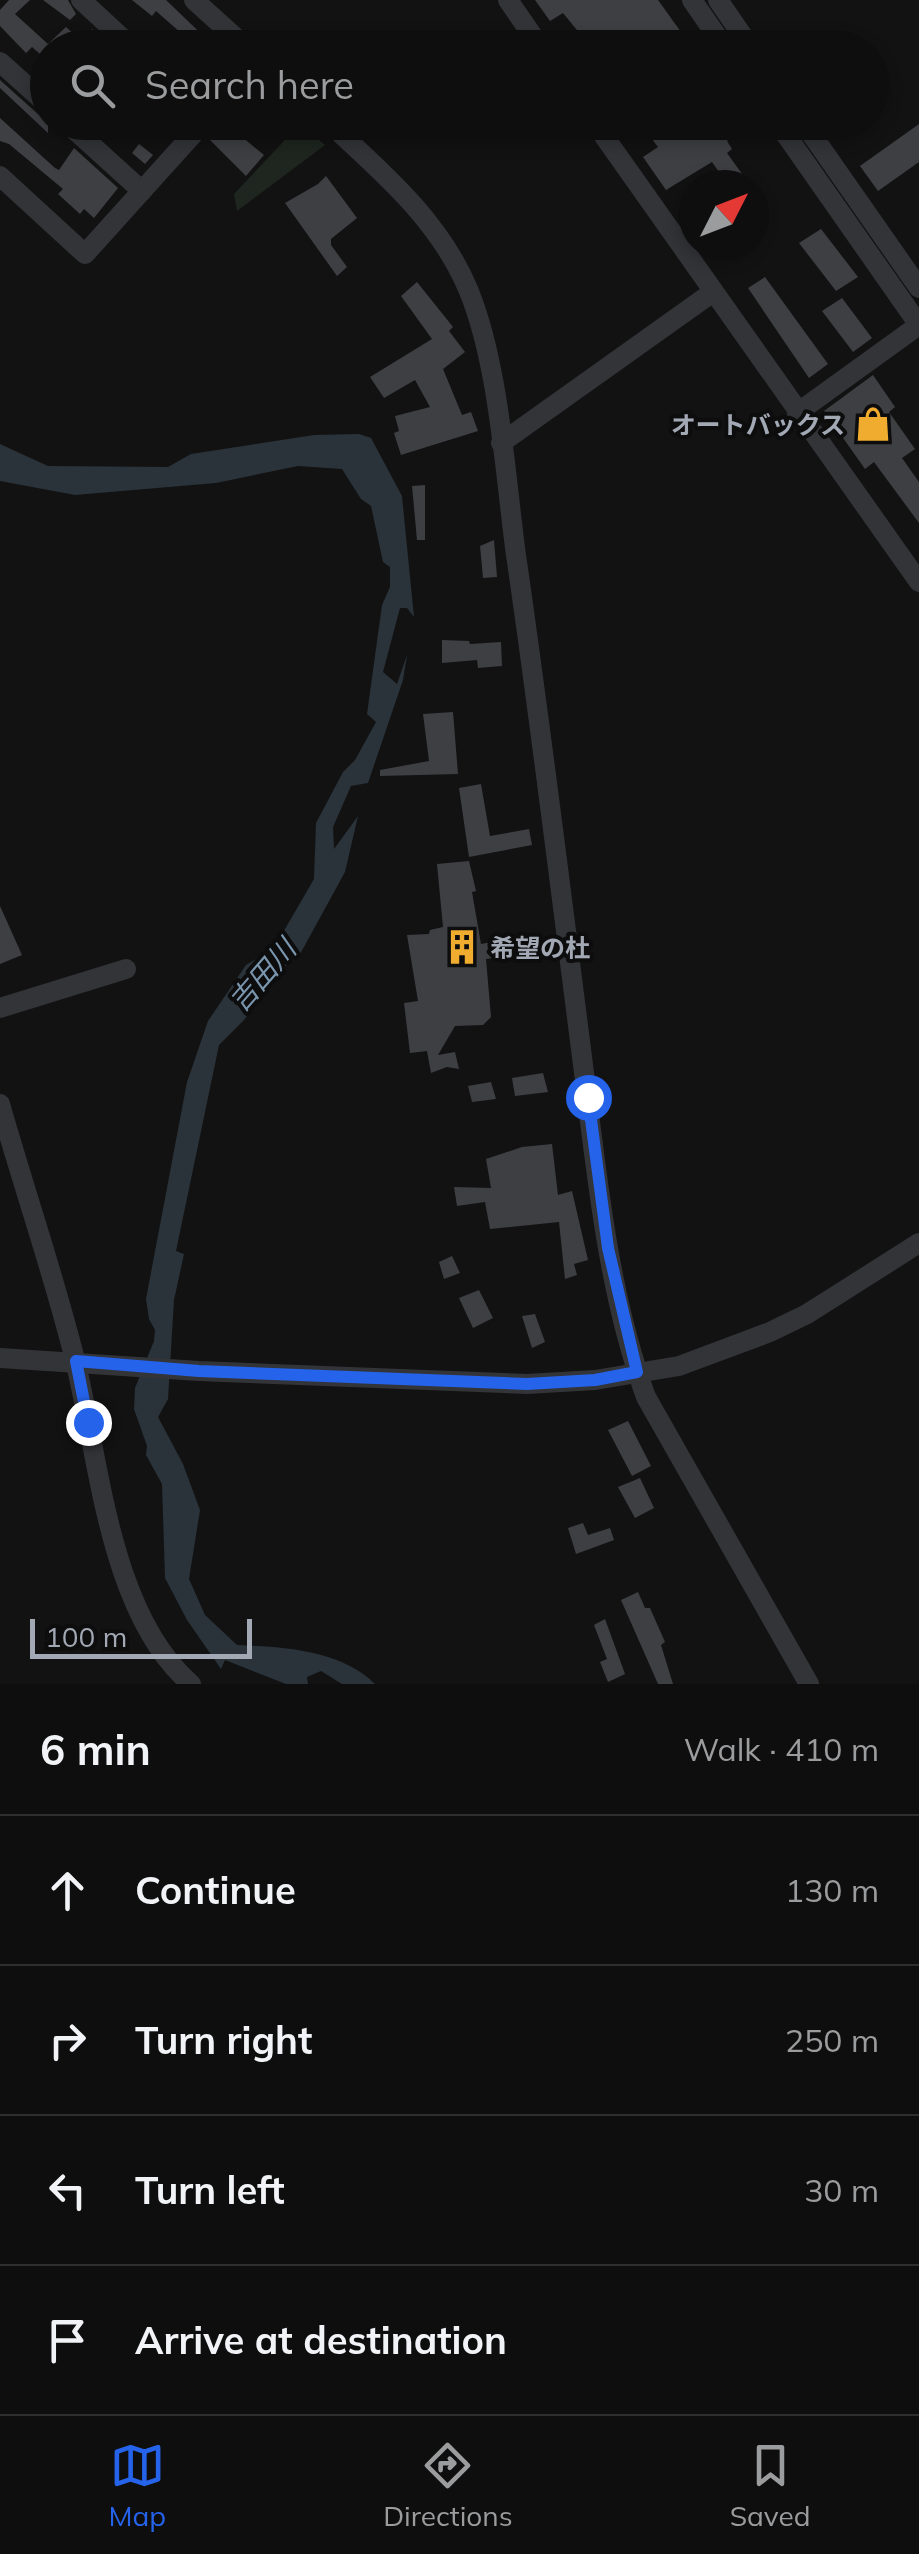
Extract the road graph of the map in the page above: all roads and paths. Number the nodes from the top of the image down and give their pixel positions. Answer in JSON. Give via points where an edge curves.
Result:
{"nodes":[{"id":1,"x":81,"y":0,"type":"edge"},
{"id":2,"x":194,"y":0,"type":"edge"},
{"id":3,"x":508,"y":0,"type":"edge"},
{"id":4,"x":692,"y":0,"type":"edge"},
{"id":5,"x":718,"y":0,"type":"edge"},
{"id":6,"x":114,"y":30,"type":"edge"},
{"id":7,"x":227,"y":30,"type":"edge"},
{"id":8,"x":529,"y":30,"type":"edge"},
{"id":9,"x":713,"y":30,"type":"edge"},
{"id":10,"x":739,"y":30,"type":"edge"},
{"id":11,"x":0,"y":62,"type":"edge"},
{"id":12,"x":30,"y":89,"type":"edge"},
{"id":13,"x":86,"y":140,"type":"edge"},
{"id":14,"x":188,"y":140,"type":"edge"},
{"id":15,"x":347,"y":140,"type":"edge"},
{"id":16,"x":607,"y":140,"type":"edge"},
{"id":17,"x":790,"y":140,"type":"edge"},
{"id":18,"x":816,"y":140,"type":"edge"},
{"id":19,"x":0,"y":176,"type":"edge"},
{"id":20,"x":142,"y":191,"type":"junction"},
{"id":21,"x":919,"y":288,"type":"edge"},
{"id":22,"x":713,"y":292,"type":"junction"},
{"id":23,"x":919,"y":325,"type":"edge"},
{"id":24,"x":797,"y":413,"type":"junction"},
{"id":25,"x":500,"y":443,"type":"junction"},
{"id":26,"x":919,"y":582,"type":"edge"},
{"id":27,"x":126,"y":969,"type":"dead end"},
{"id":28,"x":0,"y":1008,"type":"edge"},
{"id":29,"x":0,"y":1104,"type":"edge"},
{"id":30,"x":919,"y":1243,"type":"edge"},
{"id":31,"x":0,"y":1358,"type":"edge"},
{"id":32,"x":76,"y":1361,"type":"junction"},
{"id":33,"x":637,"y":1372,"type":"junction"},
{"id":34,"x":191,"y":1684,"type":"edge"},
{"id":35,"x":808,"y":1684,"type":"edge"}],
"edges":[{"from":1,"to":6,"type":"street"},
{"from":2,"to":7,"type":"street"},
{"from":3,"to":8,"type":"street"},
{"from":4,"to":9,"type":"street"},
{"from":5,"to":10,"type":"street"},
{"from":11,"to":12,"type":"street"},
{"from":13,"to":20,"type":"street"},
{"from":14,"to":20,"type":"street"},
{"from":15,"to":25,"type":"street","via":[[419,209],[467,287],[484,337]]},
{"from":16,"to":22,"type":"street"},
{"from":17,"to":23,"type":"street"},
{"from":18,"to":21,"type":"street"},
{"from":19,"to":20,"type":"street","via":[[85,254]]},
{"from":22,"to":24,"type":"street"},
{"from":22,"to":25,"type":"street"},
{"from":23,"to":24,"type":"street"},
{"from":24,"to":26,"type":"street"},
{"from":25,"to":33,"type":"street","via":[[608,1248]]},
{"from":27,"to":28,"type":"street"},
{"from":29,"to":32,"type":"street"},
{"from":30,"to":33,"type":"street","via":[[770,1332],[679,1366]]},
{"from":31,"to":32,"type":"street"},
{"from":32,"to":33,"type":"street","via":[[527,1384]]},
{"from":32,"to":34,"type":"street","via":[[117,1553],[162,1652]]},
{"from":33,"to":35,"type":"street"}]}
